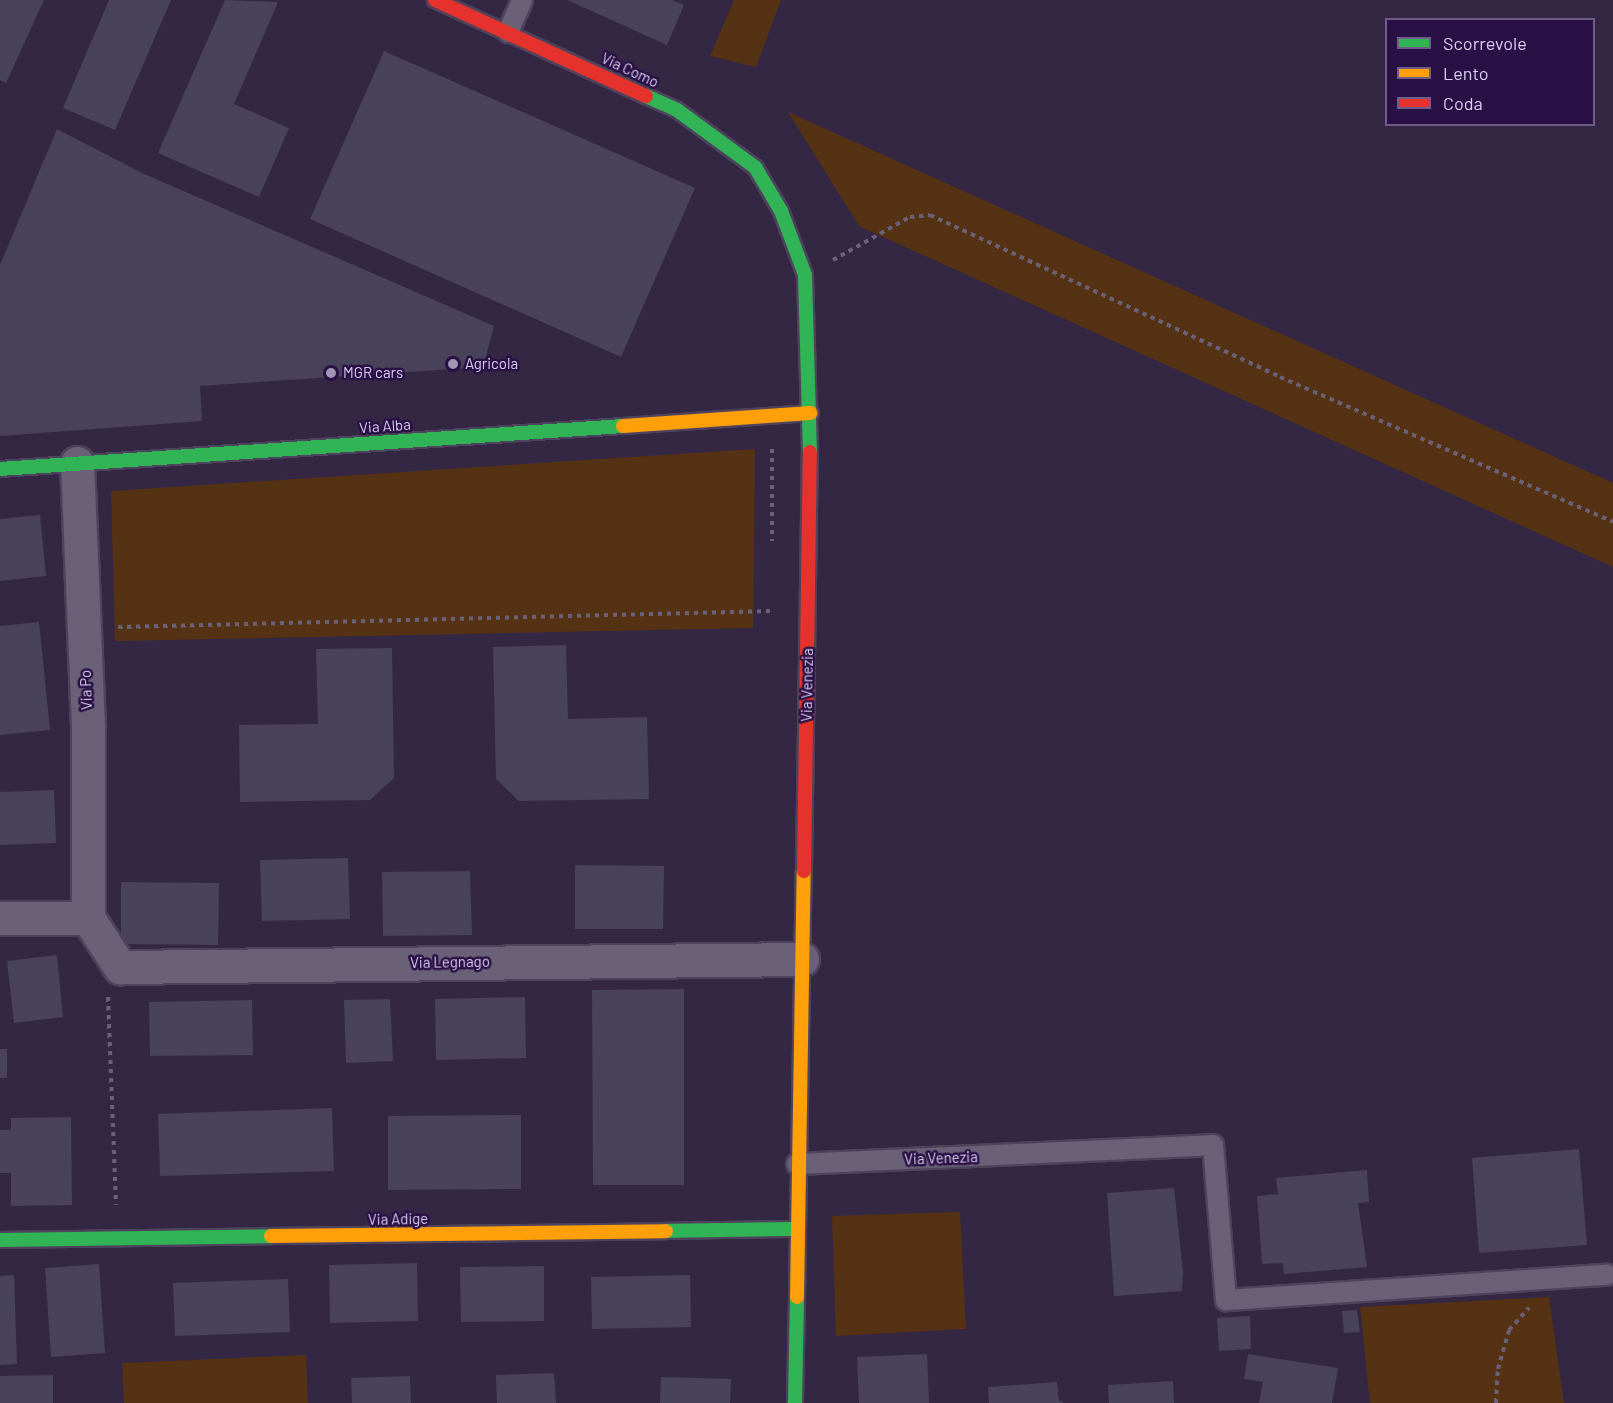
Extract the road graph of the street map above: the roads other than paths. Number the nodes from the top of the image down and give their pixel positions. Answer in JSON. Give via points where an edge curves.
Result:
{"nodes":[{"id":1,"x":435,"y":0,"type":"edge"},
{"id":2,"x":522,"y":0,"type":"edge"},
{"id":3,"x":508,"y":32,"type":"junction"},
{"id":4,"x":781,"y":211,"type":"joint"},
{"id":5,"x":811,"y":413,"type":"junction"},
{"id":6,"x":77,"y":463,"type":"junction"},
{"id":7,"x":0,"y":469,"type":"edge"},
{"id":8,"x":0,"y":918,"type":"edge"},
{"id":9,"x":88,"y":918,"type":"junction"},
{"id":10,"x":802,"y":959,"type":"junction"},
{"id":11,"x":798,"y":1164,"type":"junction"},
{"id":12,"x":796,"y":1229,"type":"junction"},
{"id":13,"x":0,"y":1240,"type":"edge"},
{"id":14,"x":1607,"y":1275,"type":"dead end"},
{"id":15,"x":795,"y":1403,"type":"edge"}],
"edges":[{"from":1,"to":3,"type":"street","name":"Via Como"},
{"from":2,"to":3,"type":"lane"},
{"from":3,"to":4,"type":"street","name":"Via Como","via":[[677,110],[755,167]]},
{"from":4,"to":5,"type":"street","name":"Via Venezia","via":[[805,275]]},
{"from":5,"to":6,"type":"street","name":"Via Alba"},
{"from":5,"to":10,"type":"street","name":"Via Venezia"},
{"from":6,"to":7,"type":"street","name":"Via Alba"},
{"from":6,"to":9,"type":"street","name":"Via Po","via":[[85,627]]},
{"from":8,"to":9,"type":"street"},
{"from":9,"to":10,"type":"street","name":"Via Legnago","via":[[120,967]]},
{"from":10,"to":11,"type":"street","name":"Via Venezia"},
{"from":11,"to":12,"type":"street","name":"Via Venezia"},
{"from":11,"to":14,"type":"lane","name":"Via Venezia","via":[[1213,1145],[1226,1300]]},
{"from":12,"to":13,"type":"street","name":"Via Adige"},
{"from":12,"to":15,"type":"street","name":"Via Venezia"}]}
